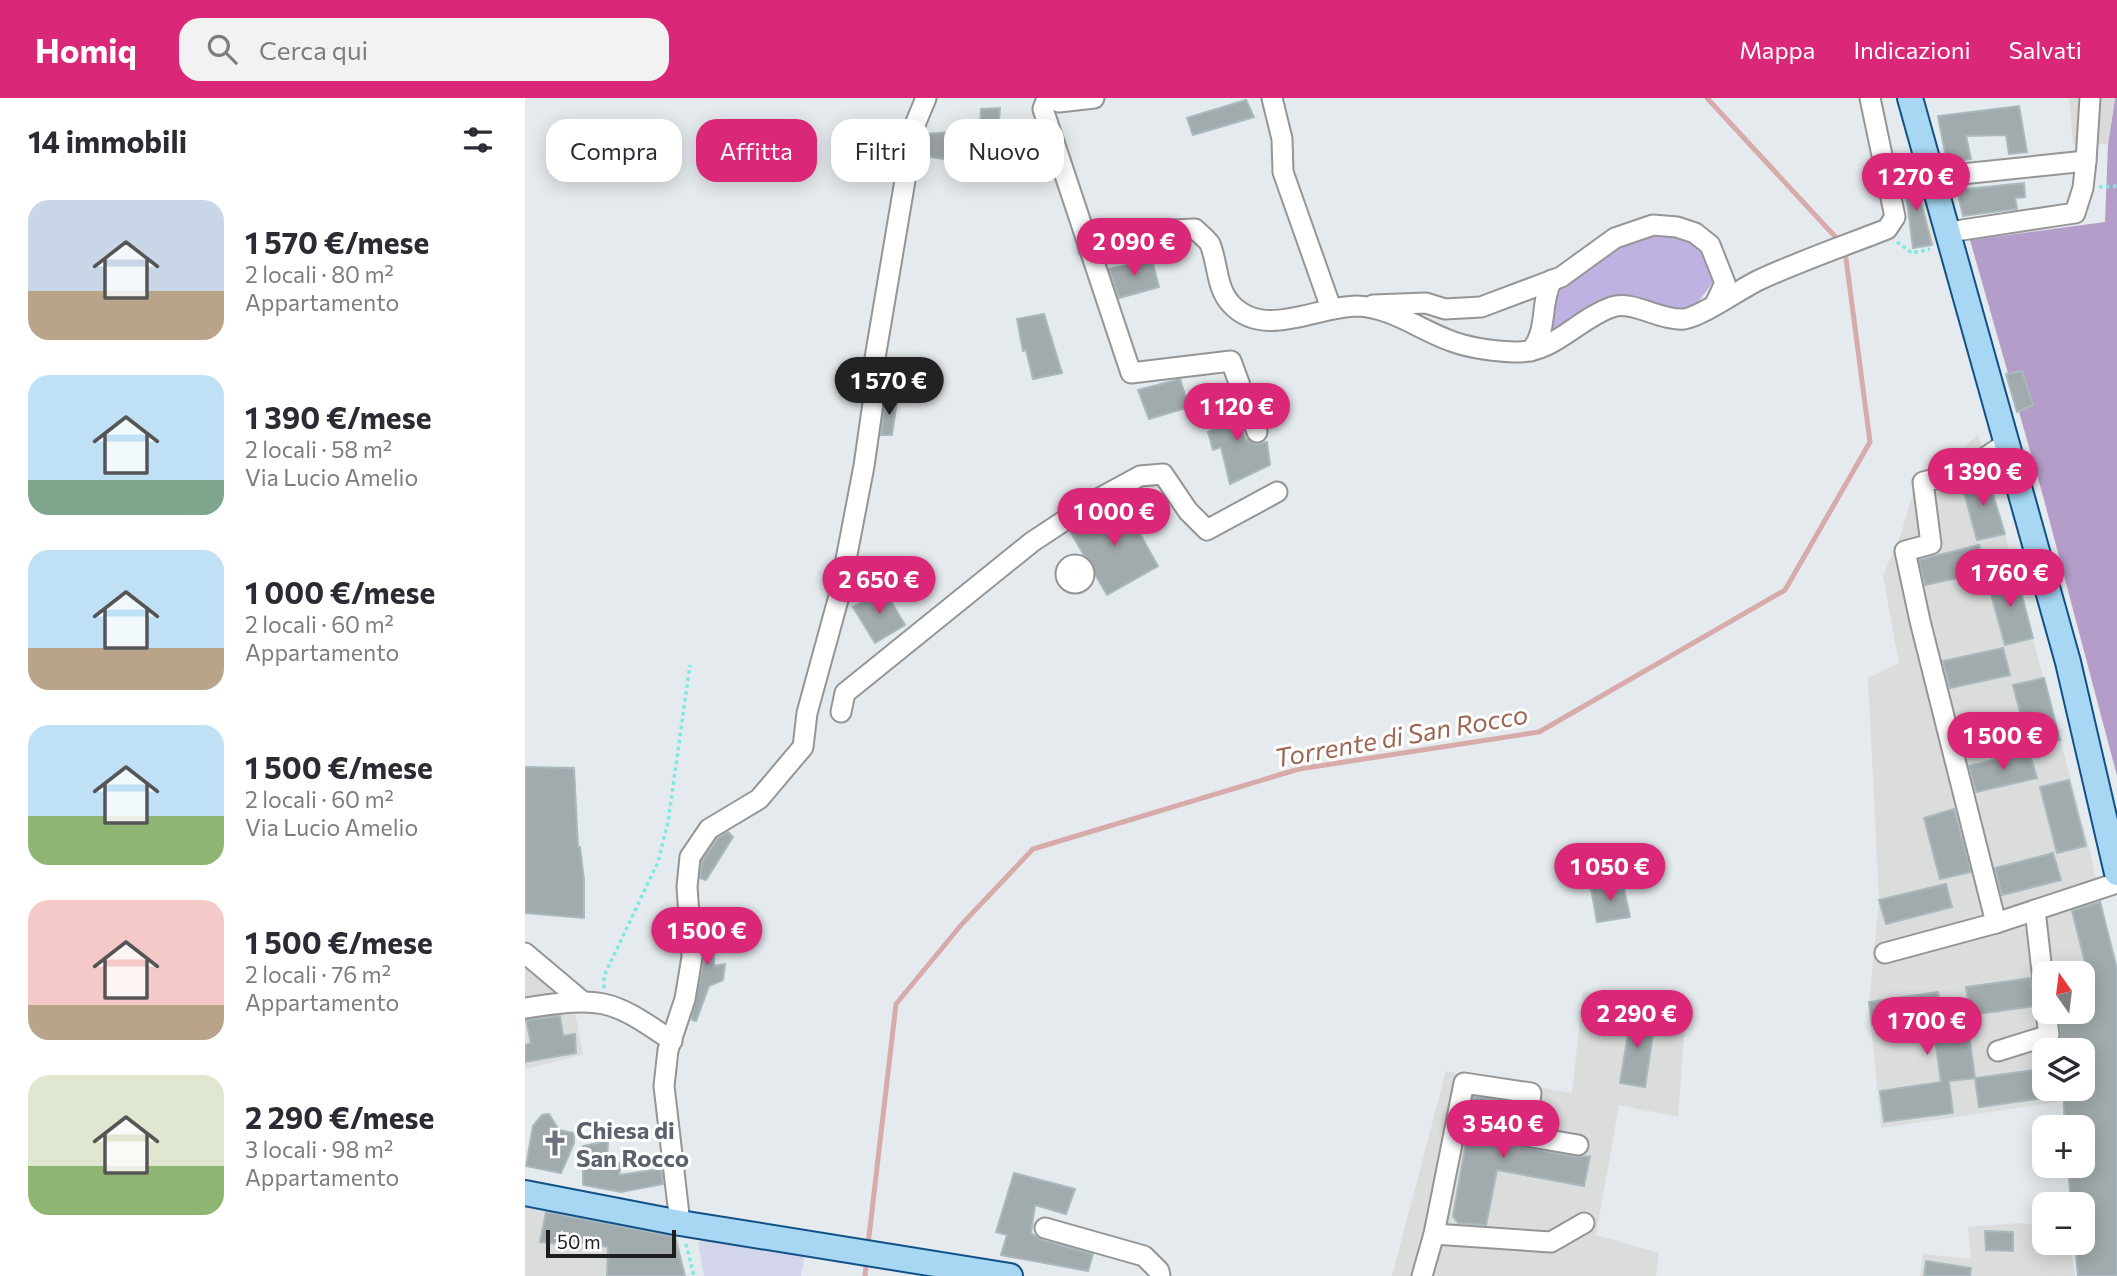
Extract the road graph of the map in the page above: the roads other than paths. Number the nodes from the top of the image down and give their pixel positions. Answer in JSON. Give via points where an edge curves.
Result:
{"nodes":[{"id":1,"x":926,"y":98,"type":"edge"},
{"id":2,"x":1050,"y":98,"type":"edge"},
{"id":3,"x":1094,"y":98,"type":"edge"},
{"id":4,"x":1272,"y":98,"type":"edge"},
{"id":5,"x":1870,"y":98,"type":"edge"},
{"id":6,"x":1910,"y":98,"type":"edge"},
{"id":7,"x":2090,"y":98,"type":"edge"},
{"id":8,"x":2086,"y":160,"type":"junction"},
{"id":9,"x":1933,"y":177,"type":"junction"},
{"id":10,"x":1944,"y":239,"type":"junction"},
{"id":11,"x":1089,"y":249,"type":"junction"},
{"id":12,"x":1716,"y":258,"type":"junction"},
{"id":13,"x":1552,"y":280,"type":"junction"},
{"id":14,"x":1760,"y":280,"type":"junction"},
{"id":15,"x":1716,"y":302,"type":"junction"},
{"id":16,"x":1360,"y":306,"type":"junction"},
{"id":17,"x":1331,"y":308,"type":"junction"},
{"id":18,"x":1531,"y":351,"type":"junction"},
{"id":19,"x":1257,"y":432,"type":"dead end"},
{"id":20,"x":2007,"y":443,"type":"junction"},
{"id":21,"x":1277,"y":492,"type":"dead end"},
{"id":22,"x":841,"y":712,"type":"dead end"},
{"id":23,"x":2117,"y":873,"type":"edge"},
{"id":24,"x":2117,"y":883,"type":"edge"},
{"id":25,"x":2035,"y":910,"type":"junction"},
{"id":26,"x":1996,"y":923,"type":"junction"},
{"id":27,"x":525,"y":953,"type":"edge"},
{"id":28,"x":1885,"y":953,"type":"dead end"},
{"id":29,"x":2041,"y":961,"type":"edge"},
{"id":30,"x":582,"y":1001,"type":"junction"},
{"id":31,"x":525,"y":1008,"type":"edge"},
{"id":32,"x":2048,"y":1024,"type":"edge"},
{"id":33,"x":672,"y":1041,"type":"junction"},
{"id":34,"x":1998,"y":1051,"type":"dead end"},
{"id":35,"x":1578,"y":1145,"type":"dead end"},
{"id":36,"x":525,"y":1193,"type":"edge"},
{"id":37,"x":680,"y":1223,"type":"junction"},
{"id":38,"x":1584,"y":1223,"type":"dead end"},
{"id":39,"x":1045,"y":1228,"type":"dead end"},
{"id":40,"x":1434,"y":1234,"type":"junction"},
{"id":41,"x":1010,"y":1276,"type":"edge"},
{"id":42,"x":1160,"y":1276,"type":"edge"},
{"id":43,"x":1422,"y":1276,"type":"edge"}],
"edges":[{"from":1,"to":33,"type":"street","via":[[914,127],[874,364],[864,466],[803,747],[759,799],[709,829],[690,857],[687,887],[692,957]]},
{"from":2,"to":3,"type":"street","via":[[1059,102]]},
{"from":2,"to":11,"type":"street","via":[[1043,109]]},
{"from":4,"to":17,"type":"street","via":[[1282,139],[1283,172]]},
{"from":5,"to":14,"type":"street","via":[[1895,218],[1891,235]]},
{"from":6,"to":9,"type":"main road"},
{"from":7,"to":8,"type":"street"},
{"from":8,"to":9,"type":"street"},
{"from":8,"to":10,"type":"street","via":[[2075,213]]},
{"from":9,"to":10,"type":"main road"},
{"from":10,"to":20,"type":"main road"},
{"from":11,"to":17,"type":"street","via":[[1151,232],[1195,229],[1209,243],[1231,304],[1258,320],[1297,319]]},
{"from":11,"to":19,"type":"street","via":[[1131,373],[1231,361]]},
{"from":12,"to":13,"type":"street","via":[[1710,245],[1695,233],[1653,225],[1615,238],[1583,264]]},
{"from":12,"to":14,"type":"street"},
{"from":12,"to":15,"type":"street","via":[[1725,283]]},
{"from":13,"to":16,"type":"street","via":[[1482,307],[1445,309],[1426,303]]},
{"from":13,"to":18,"type":"street","via":[[1543,297],[1539,341]]},
{"from":14,"to":15,"type":"street"},
{"from":15,"to":18,"type":"street","via":[[1685,319],[1655,317],[1636,307],[1616,305],[1588,317],[1565,337]]},
{"from":16,"to":17,"type":"street"},
{"from":16,"to":18,"type":"street","via":[[1452,341]]},
{"from":20,"to":23,"type":"main road","via":[[2071,675]]},
{"from":20,"to":26,"type":"street","via":[[1965,471],[1923,482],[1931,544],[1905,551]]},
{"from":21,"to":22,"type":"street","via":[[1207,530],[1163,474],[1140,476],[1032,542],[845,693]]},
{"from":24,"to":25,"type":"street"},
{"from":25,"to":26,"type":"street"},
{"from":25,"to":29,"type":"street"},
{"from":26,"to":28,"type":"street"},
{"from":27,"to":30,"type":"street"},
{"from":30,"to":31,"type":"street"},
{"from":30,"to":33,"type":"street","via":[[604,1001]]},
{"from":32,"to":34,"type":"street","via":[[2049,1035]]},
{"from":33,"to":37,"type":"street","via":[[664,1086]]},
{"from":35,"to":40,"type":"street","via":[[1526,1136],[1531,1093],[1464,1083]]},
{"from":36,"to":37,"type":"main road"},
{"from":37,"to":41,"type":"main road"},
{"from":38,"to":40,"type":"street","via":[[1551,1242]]},
{"from":39,"to":42,"type":"street","via":[[1144,1256]]},
{"from":40,"to":43,"type":"street"}]}
